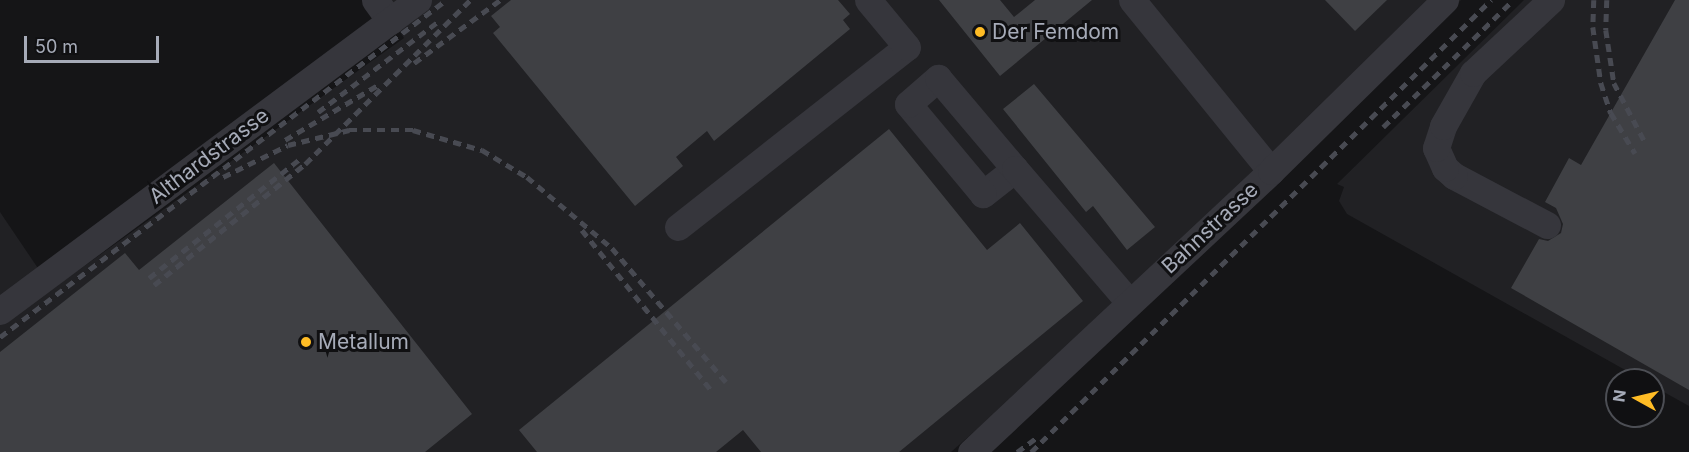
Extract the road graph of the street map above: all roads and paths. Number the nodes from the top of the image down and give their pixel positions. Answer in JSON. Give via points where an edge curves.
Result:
{"nodes":[{"id":1,"x":418,"y":0,"type":"edge"},
{"id":2,"x":868,"y":0,"type":"edge"},
{"id":3,"x":1132,"y":0,"type":"edge"},
{"id":4,"x":1445,"y":0,"type":"edge"},
{"id":5,"x":1551,"y":0,"type":"edge"},
{"id":6,"x":383,"y":10,"type":"edge"},
{"id":7,"x":1015,"y":169,"type":"dead end"},
{"id":8,"x":1271,"y":171,"type":"junction"},
{"id":9,"x":1547,"y":225,"type":"dead end"},
{"id":10,"x":678,"y":227,"type":"dead end"},
{"id":11,"x":1129,"y":302,"type":"junction"},
{"id":12,"x":0,"y":311,"type":"edge"},
{"id":13,"x":971,"y":452,"type":"edge"}],
"edges":[{"from":1,"to":6,"type":"street","name":"Althardstrasse"},
{"from":2,"to":10,"type":"street","via":[[907,47]]},
{"from":3,"to":8,"type":"street"},
{"from":4,"to":8,"type":"street","name":"Bahnstrasse"},
{"from":5,"to":9,"type":"street","via":[[1473,73],[1443,126],[1436,148],[1445,168],[1454,176]]},
{"from":6,"to":12,"type":"street","name":"Althardstrasse"},
{"from":7,"to":11,"type":"street"},
{"from":8,"to":11,"type":"street","name":"Bahnstrasse"},
{"from":11,"to":13,"type":"street","name":"Bahnstrasse"}]}
